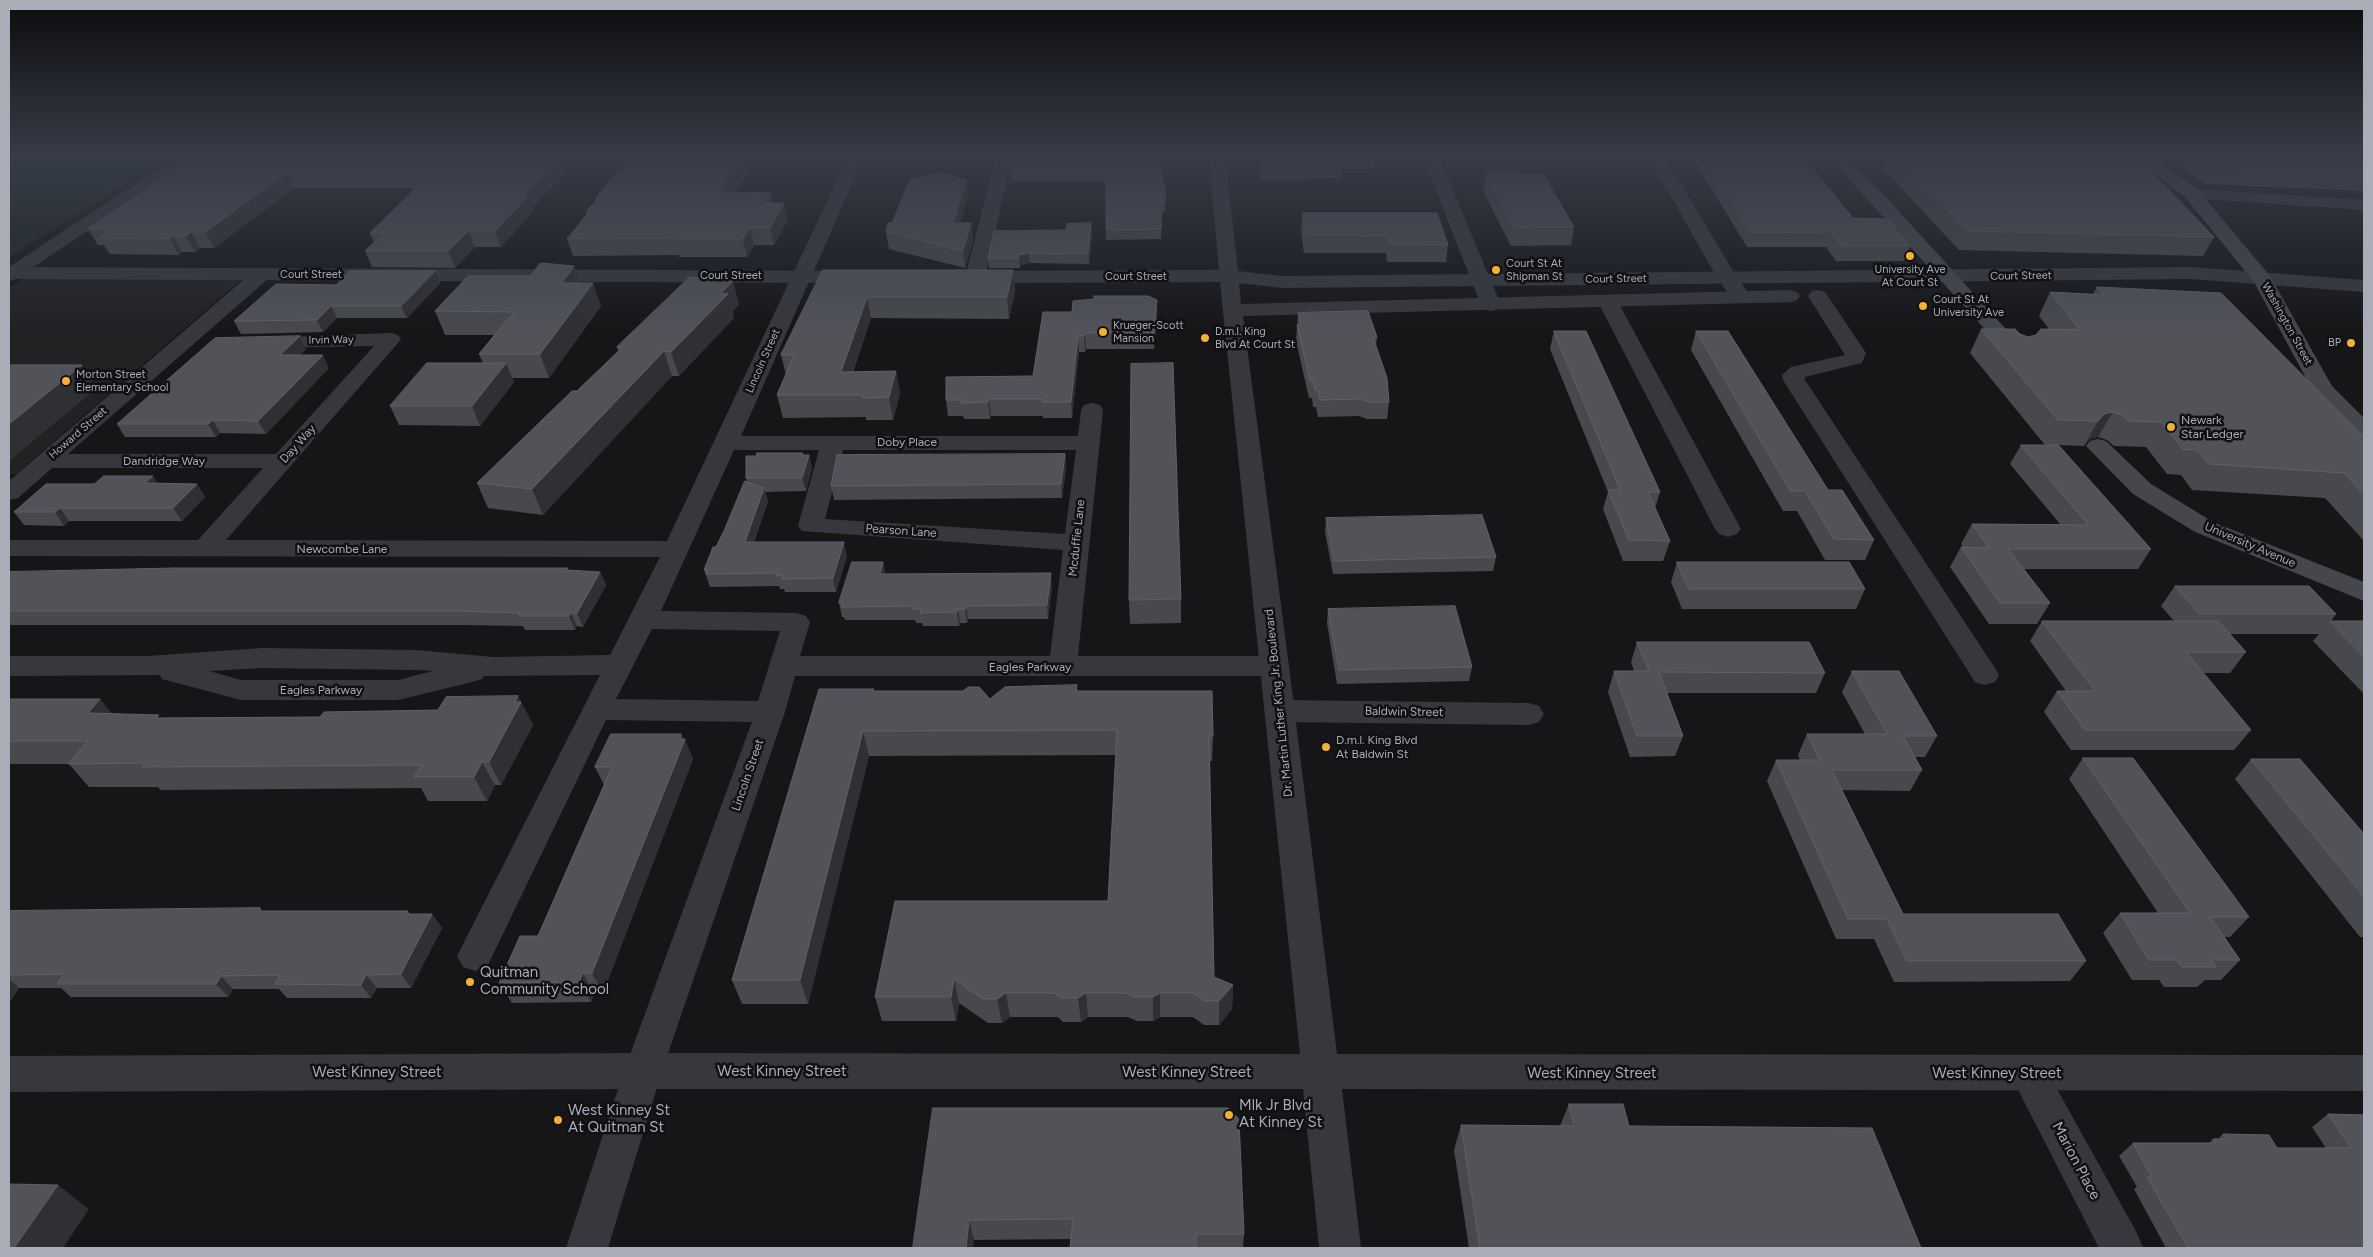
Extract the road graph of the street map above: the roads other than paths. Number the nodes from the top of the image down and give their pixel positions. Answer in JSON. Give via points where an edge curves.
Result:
{"nodes":[{"id":1,"x":99,"y":216,"type":"edge"},
{"id":2,"x":828,"y":216,"type":"edge"},
{"id":3,"x":990,"y":216,"type":"edge"},
{"id":4,"x":1223,"y":216,"type":"edge"},
{"id":5,"x":1455,"y":216,"type":"edge"},
{"id":6,"x":1690,"y":216,"type":"edge"},
{"id":7,"x":1891,"y":216,"type":"edge"},
{"id":8,"x":2210,"y":216,"type":"edge"},
{"id":9,"x":10,"y":274,"type":"edge"},
{"id":10,"x":262,"y":274,"type":"junction"},
{"id":11,"x":800,"y":276,"type":"junction"},
{"id":12,"x":1228,"y":276,"type":"junction"},
{"id":13,"x":870,"y":277,"type":"edge"},
{"id":14,"x":956,"y":277,"type":"edge"},
{"id":15,"x":975,"y":277,"type":"junction"},
{"id":16,"x":1949,"y":277,"type":"junction"},
{"id":17,"x":1727,"y":278,"type":"junction"},
{"id":18,"x":1482,"y":280,"type":"junction"},
{"id":19,"x":2263,"y":280,"type":"junction"},
{"id":20,"x":2364,"y":286,"type":"edge"},
{"id":21,"x":1963,"y":293,"type":"junction"},
{"id":22,"x":1834,"y":295,"type":"junction"},
{"id":23,"x":1741,"y":298,"type":"junction"},
{"id":24,"x":1608,"y":302,"type":"junction"},
{"id":25,"x":1491,"y":305,"type":"junction"},
{"id":26,"x":1232,"y":310,"type":"junction"},
{"id":27,"x":391,"y":339,"type":"joint"},
{"id":28,"x":241,"y":342,"type":"edge"},
{"id":29,"x":212,"y":343,"type":"edge"},
{"id":30,"x":182,"y":344,"type":"junction"},
{"id":31,"x":2017,"y":353,"type":"edge"},
{"id":32,"x":1092,"y":410,"type":"dead end"},
{"id":33,"x":2364,"y":431,"type":"edge"},
{"id":34,"x":833,"y":442,"type":"junction"},
{"id":35,"x":726,"y":443,"type":"junction"},
{"id":36,"x":1088,"y":443,"type":"junction"},
{"id":37,"x":2098,"y":446,"type":"edge"},
{"id":38,"x":46,"y":461,"type":"junction"},
{"id":39,"x":282,"y":461,"type":"junction"},
{"id":40,"x":12,"y":488,"type":"edge"},
{"id":41,"x":1728,"y":529,"type":"dead end"},
{"id":42,"x":1077,"y":543,"type":"junction"},
{"id":43,"x":9,"y":548,"type":"edge"},
{"id":44,"x":204,"y":549,"type":"junction"},
{"id":45,"x":676,"y":549,"type":"junction"},
{"id":46,"x":2364,"y":592,"type":"edge"},
{"id":47,"x":643,"y":620,"type":"junction"},
{"id":48,"x":9,"y":666,"type":"edge"},
{"id":49,"x":619,"y":666,"type":"junction"},
{"id":50,"x":784,"y":666,"type":"junction"},
{"id":51,"x":1275,"y":666,"type":"junction"},
{"id":52,"x":1063,"y":667,"type":"junction"},
{"id":53,"x":1985,"y":675,"type":"dead end"},
{"id":54,"x":596,"y":709,"type":"junction"},
{"id":55,"x":1280,"y":711,"type":"junction"},
{"id":56,"x":770,"y":712,"type":"junction"},
{"id":57,"x":1529,"y":714,"type":"dead end"},
{"id":58,"x":475,"y":956,"type":"dead end"},
{"id":59,"x":643,"y":1071,"type":"junction"},
{"id":60,"x":2364,"y":1073,"type":"edge"},
{"id":61,"x":9,"y":1074,"type":"edge"},
{"id":62,"x":1319,"y":1074,"type":"junction"},
{"id":63,"x":2029,"y":1074,"type":"junction"},
{"id":64,"x":587,"y":1248,"type":"edge"},
{"id":65,"x":1340,"y":1248,"type":"edge"},
{"id":66,"x":2122,"y":1248,"type":"edge"}],
"edges":[{"from":1,"to":9,"type":"street"},
{"from":2,"to":11,"type":"street","name":"Lincoln Street"},
{"from":3,"to":15,"type":"street"},
{"from":4,"to":12,"type":"street","name":"Dr. Martin Luther King Jr. Boulevard"},
{"from":5,"to":18,"type":"street"},
{"from":6,"to":17,"type":"street"},
{"from":7,"to":16,"type":"main road"},
{"from":8,"to":19,"type":"main road","name":"Washington Street"},
{"from":9,"to":10,"type":"street","name":"Court Street"},
{"from":10,"to":11,"type":"street","name":"Court Street"},
{"from":10,"to":30,"type":"street","name":"Howard Street"},
{"from":11,"to":13,"type":"street","name":"Court Street"},
{"from":11,"to":35,"type":"street","name":"Lincoln Street"},
{"from":12,"to":15,"type":"street","name":"Court Street"},
{"from":12,"to":18,"type":"street","name":"Court Street","via":[[1282,282]]},
{"from":12,"to":26,"type":"street","name":"Dr. Martin Luther King Jr. Boulevard"},
{"from":14,"to":15,"type":"street","name":"Court Street"},
{"from":16,"to":17,"type":"street","name":"Court Street"},
{"from":16,"to":19,"type":"street","name":"Court Street","via":[[2191,273]]},
{"from":16,"to":21,"type":"main road"},
{"from":17,"to":18,"type":"street","name":"Court Street"},
{"from":17,"to":23,"type":"street"},
{"from":18,"to":25,"type":"street"},
{"from":19,"to":20,"type":"street","name":"Court Street"},
{"from":19,"to":21,"type":"street","name":"Court Street","via":[[2206,286]]},
{"from":19,"to":33,"type":"main road","name":"Washington Street","via":[[2323,389]]},
{"from":21,"to":22,"type":"street","name":"Court Street"},
{"from":21,"to":31,"type":"main road"},
{"from":22,"to":23,"type":"street","name":"Court Street"},
{"from":22,"to":53,"type":"street","via":[[1856,353],[1855,358],[1798,372],[1793,375],[1794,380]]},
{"from":23,"to":24,"type":"street","name":"Court Street"},
{"from":24,"to":25,"type":"street","name":"Court Street"},
{"from":24,"to":41,"type":"street"},
{"from":25,"to":26,"type":"street","name":"Court Street"},
{"from":26,"to":51,"type":"street","name":"Dr. Martin Luther King Jr. Boulevard"},
{"from":27,"to":28,"type":"street","name":"Irvin Way"},
{"from":27,"to":39,"type":"street","name":"Day Way"},
{"from":29,"to":30,"type":"street"},
{"from":30,"to":38,"type":"street","name":"Howard Street"},
{"from":32,"to":36,"type":"street","name":"Mcduffie Lane"},
{"from":34,"to":35,"type":"street","name":"Doby Place"},
{"from":34,"to":36,"type":"street","name":"Doby Place"},
{"from":34,"to":42,"type":"street","name":"Pearson Lane","via":[[811,526]]},
{"from":35,"to":45,"type":"street","name":"Lincoln Street"},
{"from":36,"to":42,"type":"street","name":"Mcduffie Lane"},
{"from":37,"to":46,"type":"main road","name":"University Avenue","via":[[2142,488],[2204,527]]},
{"from":38,"to":39,"type":"street","name":"Dandridge Way"},
{"from":38,"to":40,"type":"street","name":"Howard Street"},
{"from":39,"to":44,"type":"street","name":"Day Way"},
{"from":42,"to":52,"type":"street","name":"Mcduffie Lane"},
{"from":43,"to":44,"type":"street","name":"Newcombe Lane"},
{"from":44,"to":45,"type":"street","name":"Newcombe Lane"},
{"from":45,"to":47,"type":"street","name":"Lincoln Street"},
{"from":47,"to":49,"type":"street","name":"Lincoln Street"},
{"from":47,"to":50,"type":"street","name":"Lincoln Street","via":[[796,622]]},
{"from":48,"to":49,"type":"street","name":"Eagles Parkway","via":[[148,666],[241,690],[398,690],[493,666]]},
{"from":49,"to":54,"type":"street","name":"Lincoln Street"},
{"from":50,"to":52,"type":"street","name":"Eagles Parkway"},
{"from":50,"to":56,"type":"street","name":"Lincoln Street"},
{"from":51,"to":52,"type":"street","name":"Eagles Parkway"},
{"from":51,"to":55,"type":"street","name":"Dr. Martin Luther King Jr. Boulevard"},
{"from":54,"to":56,"type":"street"},
{"from":54,"to":58,"type":"street","name":"Lincoln Street"},
{"from":55,"to":57,"type":"street","name":"Baldwin Street"},
{"from":55,"to":62,"type":"street","name":"Dr. Martin Luther King Jr. Boulevard"},
{"from":56,"to":59,"type":"street","name":"Lincoln Street"},
{"from":59,"to":61,"type":"street","name":"West Kinney Street"},
{"from":59,"to":62,"type":"street","name":"West Kinney Street"},
{"from":59,"to":64,"type":"street","name":"Lincoln Street"},
{"from":60,"to":63,"type":"street","name":"West Kinney Street"},
{"from":62,"to":63,"type":"street","name":"West Kinney Street"},
{"from":62,"to":65,"type":"street","name":"Dr. Martin Luther King Jr. Boulevard"},
{"from":63,"to":66,"type":"street","name":"Marion Place"}]}
